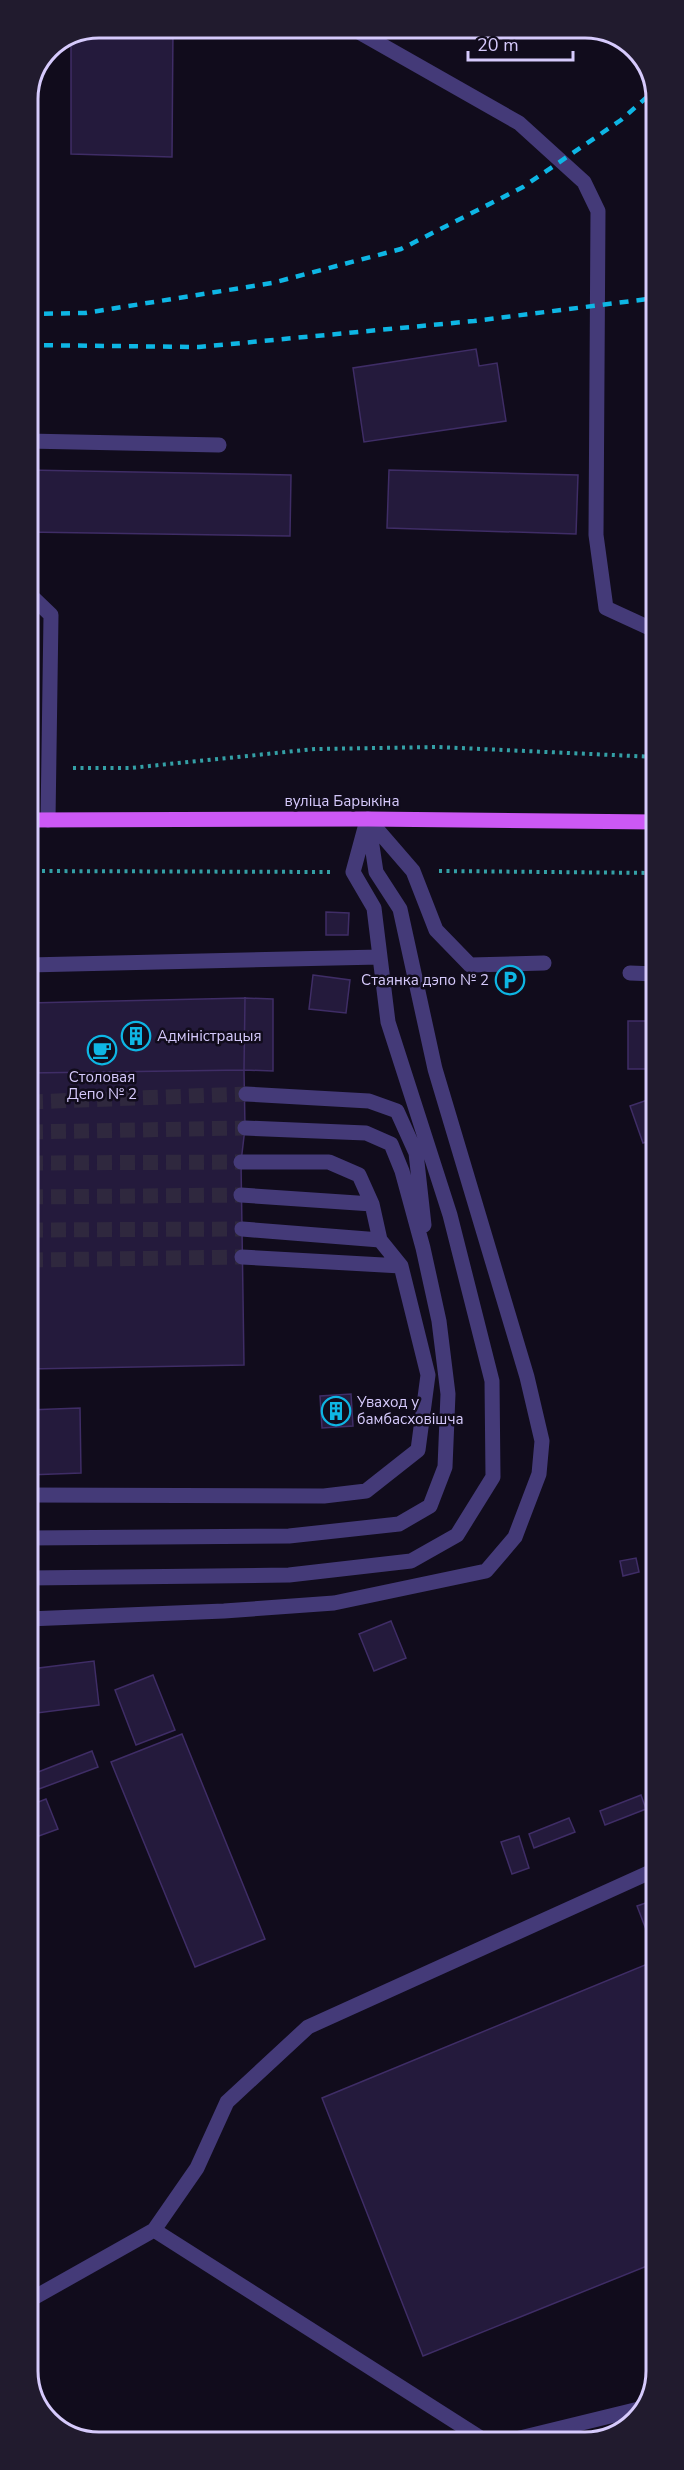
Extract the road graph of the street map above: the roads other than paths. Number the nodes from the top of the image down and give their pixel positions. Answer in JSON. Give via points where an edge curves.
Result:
{"nodes":[{"id":1,"x":369,"y":38,"type":"edge"},
{"id":2,"x":37,"y":441,"type":"edge"},
{"id":3,"x":219,"y":445,"type":"dead end"},
{"id":4,"x":37,"y":602,"type":"edge"},
{"id":5,"x":646,"y":626,"type":"edge"},
{"id":6,"x":368,"y":819,"type":"junction"},
{"id":7,"x":37,"y":820,"type":"edge"},
{"id":8,"x":48,"y":820,"type":"junction"},
{"id":9,"x":646,"y":822,"type":"edge"},
{"id":10,"x":381,"y":957,"type":"junction"},
{"id":11,"x":544,"y":963,"type":"dead end"},
{"id":12,"x":37,"y":964,"type":"edge"},
{"id":13,"x":630,"y":973,"type":"dead end"},
{"id":14,"x":646,"y":974,"type":"edge"},
{"id":15,"x":246,"y":1094,"type":"tunnel mouth"},
{"id":16,"x":245,"y":1128,"type":"tunnel mouth"},
{"id":17,"x":241,"y":1162,"type":"tunnel mouth"},
{"id":18,"x":241,"y":1194,"type":"tunnel mouth"},
{"id":19,"x":372,"y":1204,"type":"junction"},
{"id":20,"x":242,"y":1229,"type":"tunnel mouth"},
{"id":21,"x":380,"y":1240,"type":"junction"},
{"id":22,"x":242,"y":1257,"type":"tunnel mouth"},
{"id":23,"x":401,"y":1266,"type":"junction"},
{"id":24,"x":431,"y":1284,"type":"junction"},
{"id":25,"x":37,"y":1496,"type":"edge"},
{"id":26,"x":37,"y":1538,"type":"edge"},
{"id":27,"x":37,"y":1578,"type":"edge"},
{"id":28,"x":37,"y":1619,"type":"edge"},
{"id":29,"x":646,"y":1874,"type":"edge"},
{"id":30,"x":154,"y":2230,"type":"junction"},
{"id":31,"x":37,"y":2296,"type":"edge"},
{"id":32,"x":632,"y":2411,"type":"edge"},
{"id":33,"x":471,"y":2432,"type":"edge"},
{"id":34,"x":545,"y":2432,"type":"edge"}],
"edges":[{"from":1,"to":5,"type":"lane","via":[[519,123],[584,182],[598,211],[596,535],[606,608]]},
{"from":2,"to":3,"type":"lane"},
{"from":4,"to":8,"type":"lane","via":[[51,615]]},
{"from":6,"to":8,"type":"main road","name":"вуліца Барыкіна"},
{"from":6,"to":9,"type":"main road","name":"вуліца Барыкіна"},
{"from":6,"to":10,"type":"lane","via":[[353,872],[374,908]]},
{"from":6,"to":11,"type":"lane","via":[[412,871],[436,930],[470,966]]},
{"from":6,"to":28,"type":"lane","via":[[376,872],[400,909],[435,1069],[527,1377],[542,1441],[539,1474],[515,1537],[486,1571],[334,1603]]},
{"from":7,"to":8,"type":"main road","name":"вуліца Барыкіна"},
{"from":10,"to":12,"type":"lane"},
{"from":10,"to":27,"type":"lane","via":[[388,1022],[450,1215],[492,1381],[493,1477],[457,1535],[411,1562],[289,1575]]},
{"from":13,"to":14,"type":"lane"},
{"from":15,"to":24,"type":"lane","via":[[369,1101],[397,1111],[416,1153]]},
{"from":16,"to":24,"type":"lane","via":[[366,1133],[391,1144],[402,1171]]},
{"from":17,"to":19,"type":"lane","via":[[329,1162],[359,1175]]},
{"from":18,"to":19,"type":"lane"},
{"from":19,"to":21,"type":"lane"},
{"from":20,"to":21,"type":"lane"},
{"from":21,"to":23,"type":"lane"},
{"from":22,"to":23,"type":"lane"},
{"from":23,"to":25,"type":"lane","via":[[428,1375],[418,1449],[366,1491],[324,1496]]},
{"from":24,"to":26,"type":"lane","via":[[448,1394],[445,1467],[430,1506],[399,1524],[289,1536]]},
{"from":29,"to":30,"type":"lane","via":[[308,2027],[227,2102],[197,2168]]},
{"from":30,"to":31,"type":"lane"},
{"from":30,"to":33,"type":"lane"},
{"from":32,"to":34,"type":"lane"}]}
